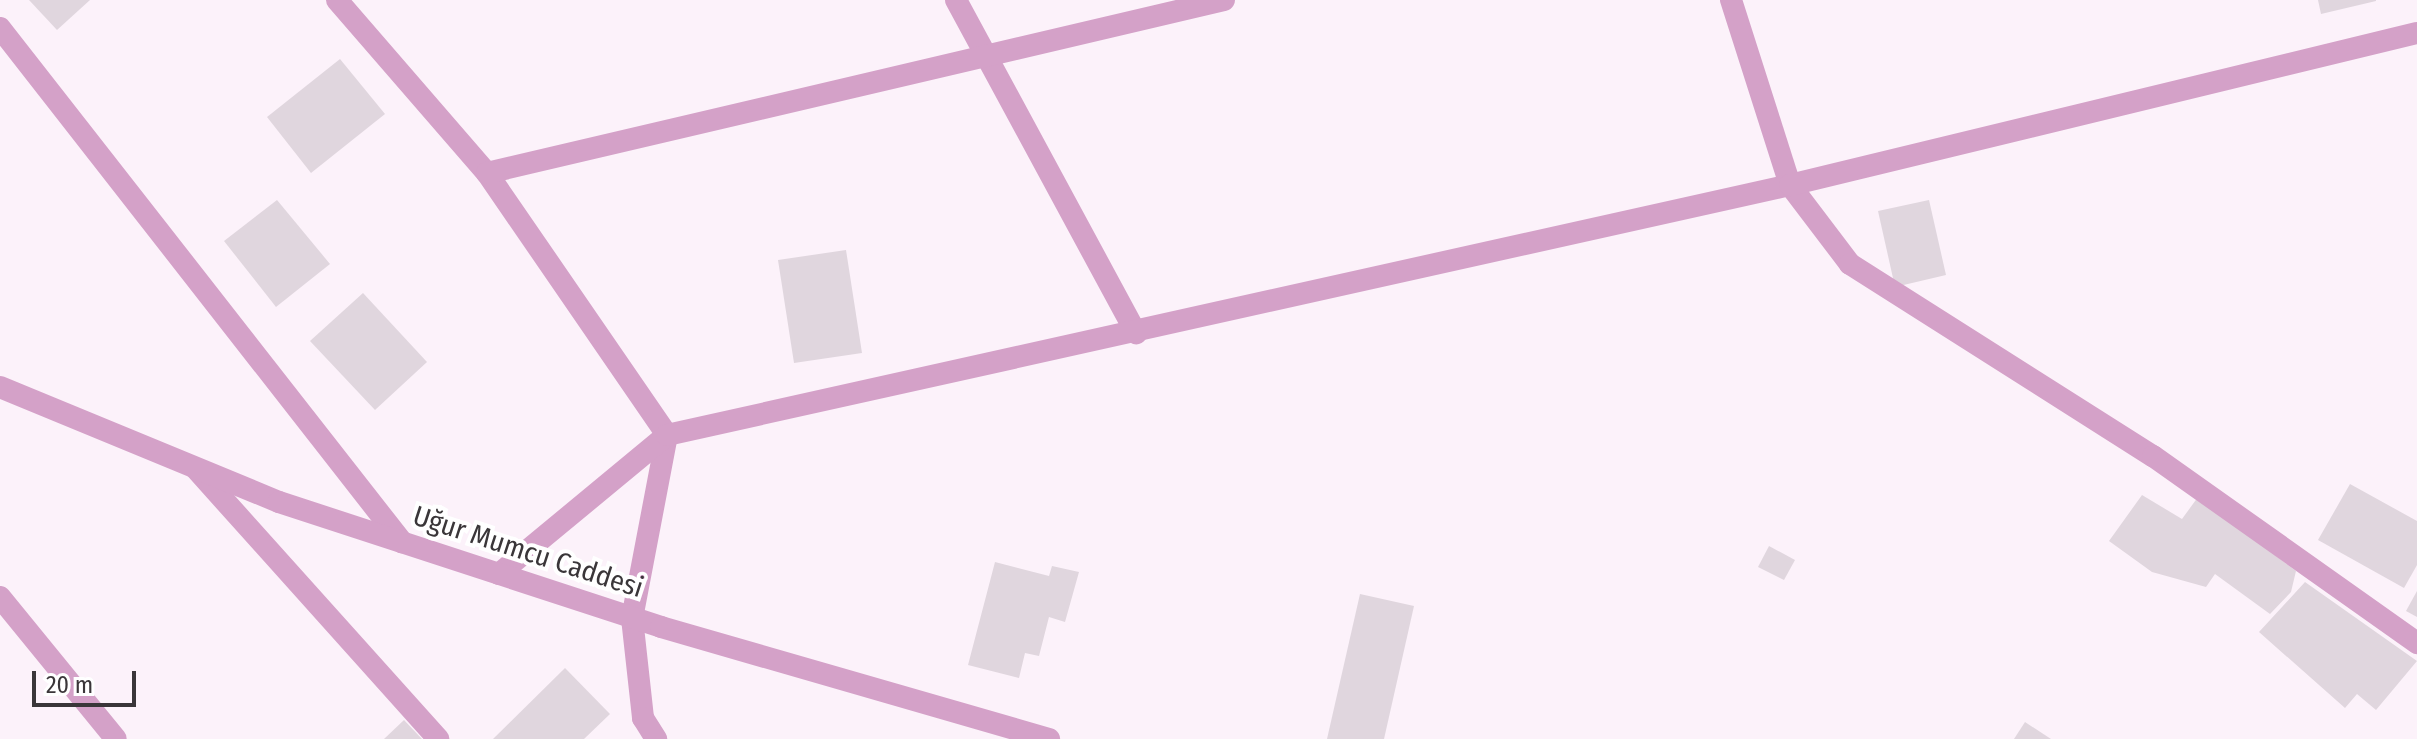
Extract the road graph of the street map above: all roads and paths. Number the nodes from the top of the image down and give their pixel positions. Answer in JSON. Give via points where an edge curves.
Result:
{"nodes":[{"id":1,"x":337,"y":0,"type":"edge"},
{"id":2,"x":956,"y":0,"type":"edge"},
{"id":3,"x":1224,"y":0,"type":"edge"},
{"id":4,"x":1731,"y":0,"type":"edge"},
{"id":5,"x":0,"y":28,"type":"edge"},
{"id":6,"x":2417,"y":33,"type":"edge"},
{"id":7,"x":983,"y":53,"type":"junction"},
{"id":8,"x":487,"y":173,"type":"junction"},
{"id":9,"x":1790,"y":185,"type":"junction"},
{"id":10,"x":1136,"y":333,"type":"junction"},
{"id":11,"x":0,"y":387,"type":"edge"},
{"id":12,"x":667,"y":435,"type":"junction"},
{"id":13,"x":196,"y":469,"type":"junction"},
{"id":14,"x":402,"y":542,"type":"junction"},
{"id":15,"x":499,"y":574,"type":"junction"},
{"id":16,"x":0,"y":597,"type":"edge"},
{"id":17,"x":632,"y":618,"type":"junction"},
{"id":18,"x":2417,"y":643,"type":"edge"},
{"id":19,"x":116,"y":739,"type":"edge"},
{"id":20,"x":438,"y":739,"type":"edge"},
{"id":21,"x":656,"y":739,"type":"edge"},
{"id":22,"x":1049,"y":739,"type":"edge"}],
"edges":[{"from":1,"to":8,"type":"street"},
{"from":2,"to":7,"type":"street"},
{"from":3,"to":7,"type":"street"},
{"from":4,"to":9,"type":"street"},
{"from":5,"to":14,"type":"street"},
{"from":6,"to":9,"type":"street"},
{"from":7,"to":8,"type":"street"},
{"from":7,"to":10,"type":"street"},
{"from":8,"to":12,"type":"street"},
{"from":9,"to":10,"type":"street"},
{"from":9,"to":18,"type":"street","via":[[1850,264],[2153,456]]},
{"from":10,"to":12,"type":"street"},
{"from":11,"to":13,"type":"street","name":"Uğur Mumcu Caddesi"},
{"from":12,"to":15,"type":"street"},
{"from":12,"to":17,"type":"street"},
{"from":13,"to":14,"type":"street","name":"Uğur Mumcu Caddesi"},
{"from":13,"to":20,"type":"street"},
{"from":14,"to":15,"type":"street","name":"Uğur Mumcu Caddesi"},
{"from":15,"to":17,"type":"street","name":"Uğur Mumcu Caddesi"},
{"from":16,"to":19,"type":"street"},
{"from":17,"to":21,"type":"street","via":[[643,718]]},
{"from":17,"to":22,"type":"street","name":"Uğur Mumcu Caddesi"}]}
